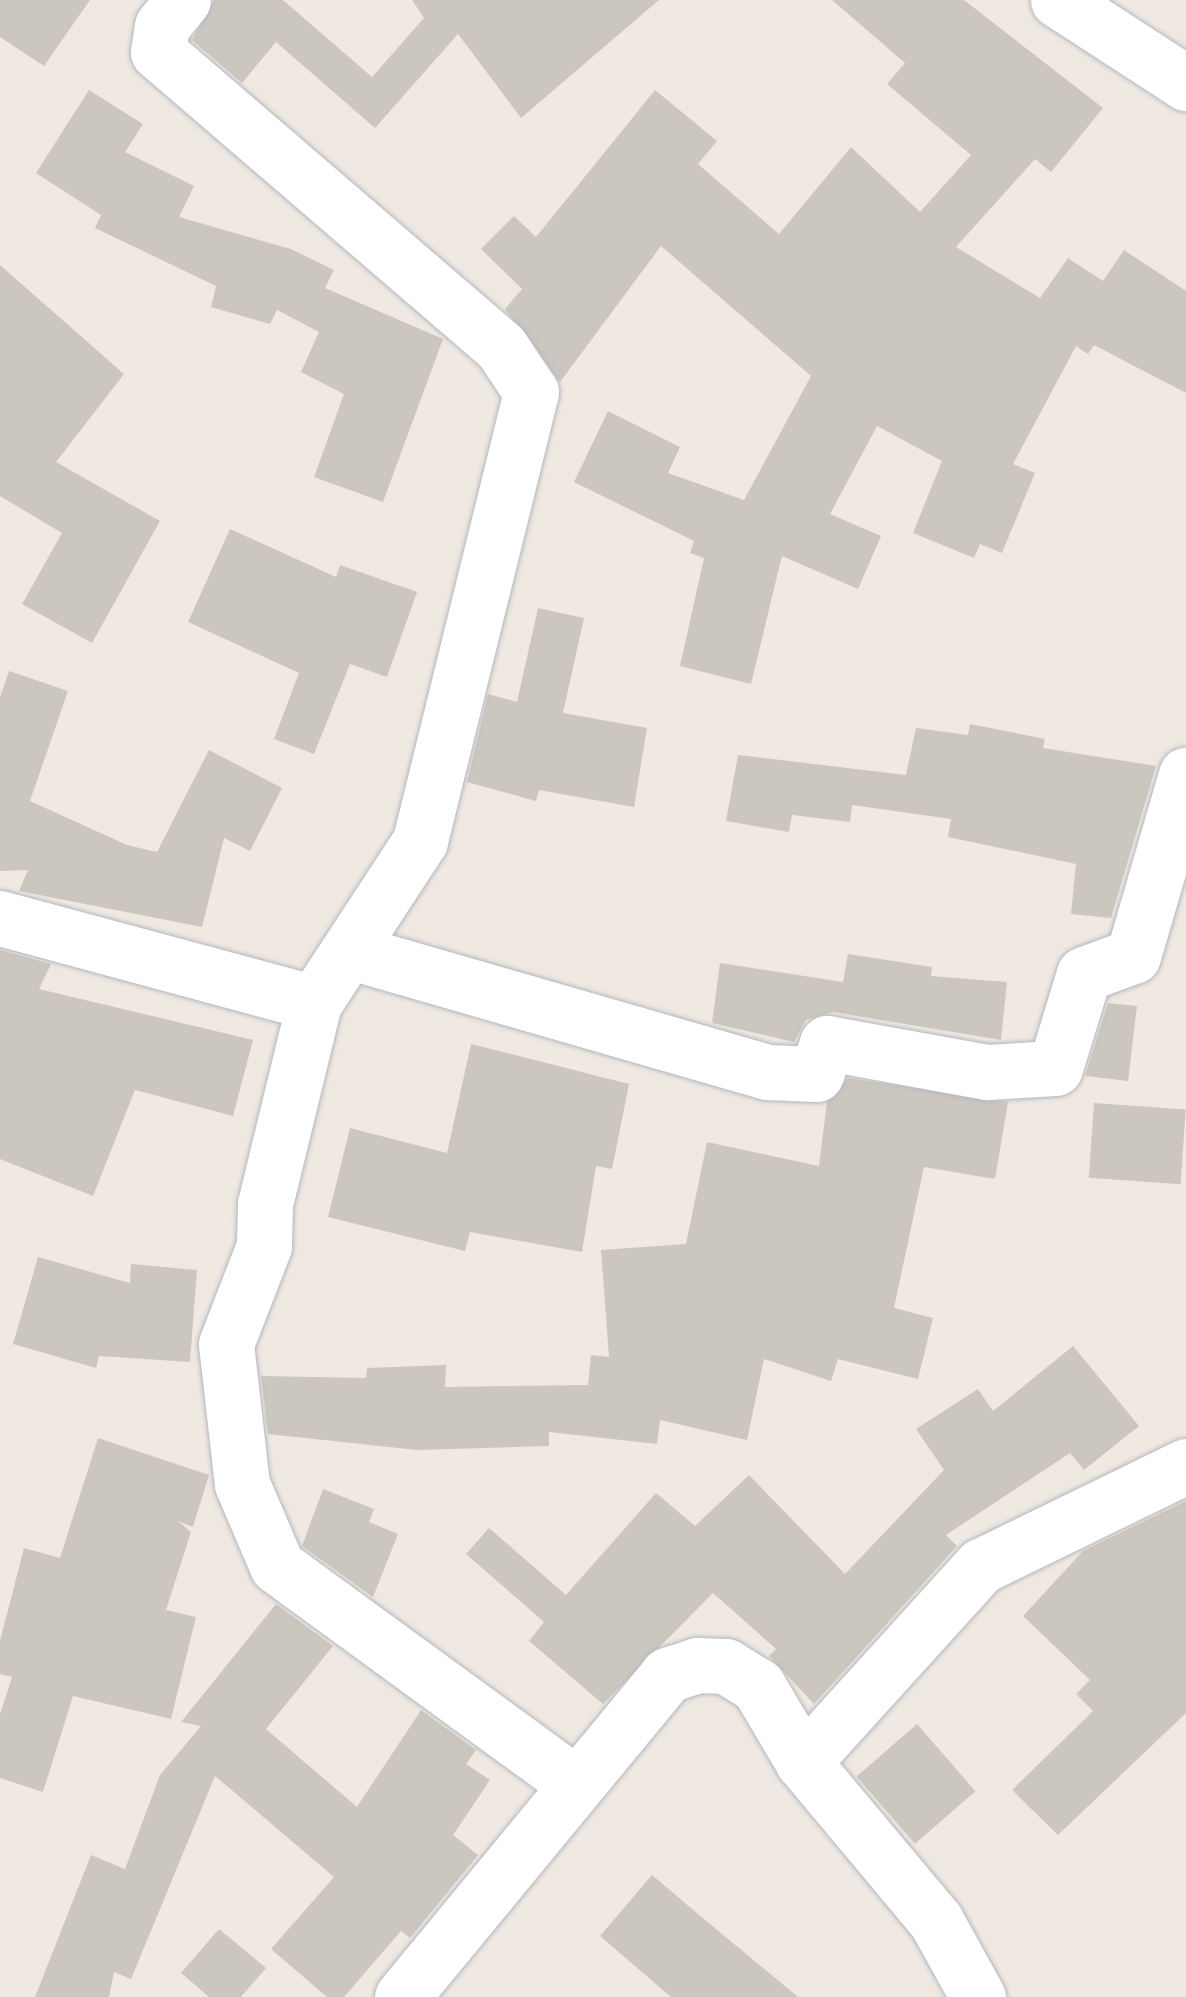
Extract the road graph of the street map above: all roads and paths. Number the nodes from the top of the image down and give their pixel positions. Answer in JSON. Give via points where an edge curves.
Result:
{"nodes":[{"id":1,"x":183,"y":0,"type":"edge"},
{"id":2,"x":1058,"y":0,"type":"edge"},
{"id":3,"x":1186,"y":83,"type":"edge"},
{"id":4,"x":1186,"y":775,"type":"edge"},
{"id":5,"x":0,"y":918,"type":"edge"},
{"id":6,"x":355,"y":953,"type":"junction"},
{"id":7,"x":314,"y":1004,"type":"junction"},
{"id":8,"x":1186,"y":1466,"type":"edge"},
{"id":9,"x":803,"y":1762,"type":"junction"},
{"id":10,"x":575,"y":1783,"type":"junction"},
{"id":11,"x":402,"y":1997,"type":"edge"},
{"id":12,"x":978,"y":1997,"type":"edge"}],
"edges":[{"from":1,"to":6,"type":"street","via":[[162,26],[158,52],[501,347],[531,392],[420,841]]},
{"from":2,"to":3,"type":"street"},
{"from":4,"to":6,"type":"street","via":[[1133,956],[1084,974],[1055,1068],[987,1072],[828,1043],[816,1074],[768,1072]]},
{"from":5,"to":7,"type":"street"},
{"from":6,"to":7,"type":"street"},
{"from":7,"to":10,"type":"street","via":[[265,1204],[264,1246],[226,1344],[249,1512],[277,1566]]},
{"from":8,"to":9,"type":"street","via":[[981,1566]]},
{"from":9,"to":10,"type":"street","via":[[758,1686],[726,1666],[698,1664],[667,1675]]},
{"from":9,"to":12,"type":"street","via":[[936,1921]]},
{"from":10,"to":11,"type":"street"}]}
